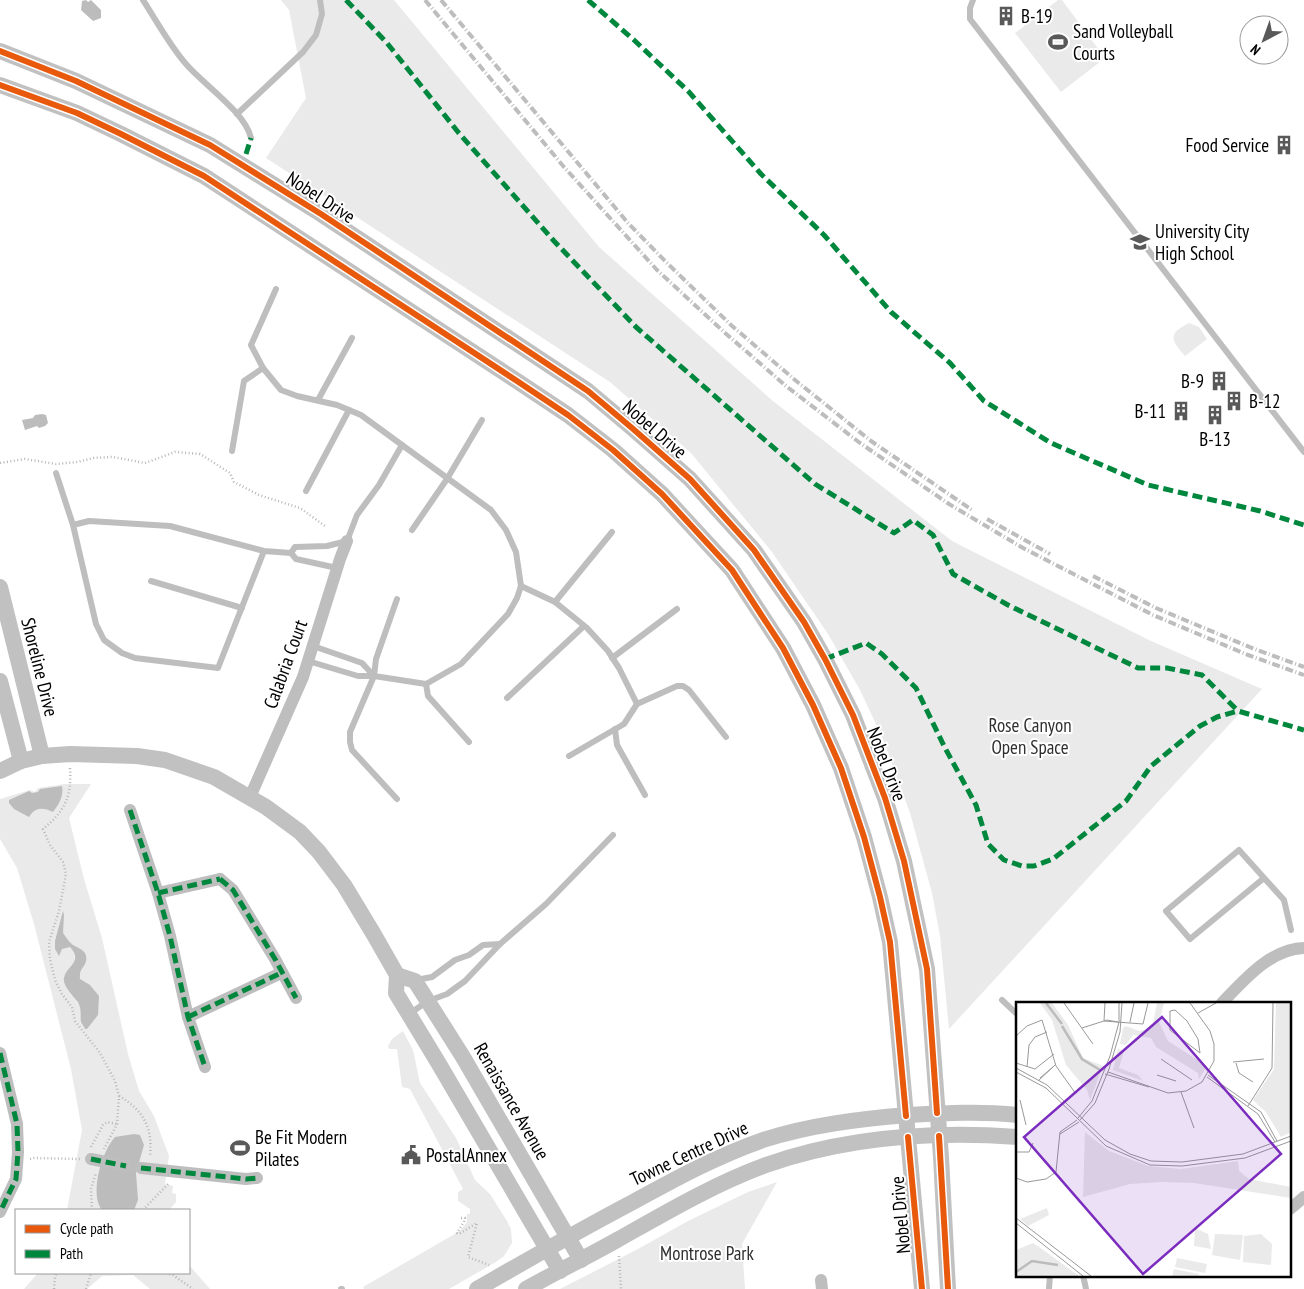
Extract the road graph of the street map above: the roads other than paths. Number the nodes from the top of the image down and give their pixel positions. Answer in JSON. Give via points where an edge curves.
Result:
{"nodes":[{"id":1,"x":143,"y":0,"type":"edge"},
{"id":2,"x":320,"y":0,"type":"edge"},
{"id":3,"x":974,"y":0,"type":"edge"},
{"id":4,"x":0,"y":51,"type":"edge"},
{"id":5,"x":0,"y":85,"type":"edge"},
{"id":6,"x":237,"y":114,"type":"junction"},
{"id":7,"x":251,"y":138,"type":"dead end"},
{"id":8,"x":276,"y":289,"type":"dead end"},
{"id":9,"x":352,"y":338,"type":"dead end"},
{"id":10,"x":263,"y":368,"type":"junction"},
{"id":11,"x":318,"y":400,"type":"junction"},
{"id":12,"x":349,"y":410,"type":"junction"},
{"id":13,"x":482,"y":420,"type":"dead end"},
{"id":14,"x":402,"y":445,"type":"junction"},
{"id":15,"x":232,"y":451,"type":"dead end"},
{"id":16,"x":1304,"y":452,"type":"edge"},
{"id":17,"x":56,"y":473,"type":"dead end"},
{"id":18,"x":447,"y":479,"type":"junction"},
{"id":19,"x":306,"y":491,"type":"dead end"},
{"id":20,"x":72,"y":525,"type":"junction"},
{"id":21,"x":412,"y":530,"type":"dead end"},
{"id":22,"x":612,"y":532,"type":"dead end"},
{"id":23,"x":347,"y":541,"type":"junction"},
{"id":24,"x":264,"y":551,"type":"junction"},
{"id":25,"x":291,"y":553,"type":"junction"},
{"id":26,"x":337,"y":568,"type":"junction"},
{"id":27,"x":151,"y":581,"type":"dead end"},
{"id":28,"x":521,"y":586,"type":"junction"},
{"id":29,"x":0,"y":587,"type":"edge"},
{"id":30,"x":397,"y":600,"type":"dead end"},
{"id":31,"x":555,"y":602,"type":"junction"},
{"id":32,"x":242,"y":608,"type":"junction"},
{"id":33,"x":676,"y":609,"type":"dead end"},
{"id":34,"x":584,"y":626,"type":"junction"},
{"id":35,"x":313,"y":646,"type":"junction"},
{"id":36,"x":612,"y":658,"type":"junction"},
{"id":37,"x":308,"y":660,"type":"junction"},
{"id":38,"x":374,"y":676,"type":"junction"},
{"id":39,"x":0,"y":681,"type":"edge"},
{"id":40,"x":426,"y":684,"type":"junction"},
{"id":41,"x":507,"y":698,"type":"dead end"},
{"id":42,"x":637,"y":704,"type":"junction"},
{"id":43,"x":615,"y":729,"type":"junction"},
{"id":44,"x":726,"y":737,"type":"dead end"},
{"id":45,"x":469,"y":742,"type":"dead end"},
{"id":46,"x":42,"y":756,"type":"junction"},
{"id":47,"x":569,"y":756,"type":"dead end"},
{"id":48,"x":21,"y":762,"type":"junction"},
{"id":49,"x":0,"y":771,"type":"edge"},
{"id":50,"x":250,"y":796,"type":"junction"},
{"id":51,"x":644,"y":796,"type":"dead end"},
{"id":52,"x":397,"y":800,"type":"dead end"},
{"id":53,"x":130,"y":810,"type":"dead end"},
{"id":54,"x":613,"y":835,"type":"dead end"},
{"id":55,"x":1264,"y":878,"type":"junction"},
{"id":56,"x":158,"y":893,"type":"junction"},
{"id":57,"x":1291,"y":930,"type":"dead end"},
{"id":58,"x":500,"y":944,"type":"junction"},
{"id":59,"x":1304,"y":948,"type":"edge"},
{"id":60,"x":281,"y":973,"type":"junction"},
{"id":61,"x":404,"y":984,"type":"junction"},
{"id":62,"x":296,"y":998,"type":"dead end"},
{"id":63,"x":1002,"y":1000,"type":"dead end"},
{"id":64,"x":428,"y":1002,"type":"junction"},
{"id":65,"x":1223,"y":1002,"type":"edge"},
{"id":66,"x":1016,"y":1013,"type":"edge"},
{"id":67,"x":408,"y":1015,"type":"junction"},
{"id":68,"x":188,"y":1017,"type":"junction"},
{"id":69,"x":0,"y":1053,"type":"edge"},
{"id":70,"x":204,"y":1067,"type":"dead end"},
{"id":71,"x":937,"y":1113,"type":"junction"},
{"id":72,"x":1016,"y":1115,"type":"edge"},
{"id":73,"x":906,"y":1116,"type":"junction"},
{"id":74,"x":939,"y":1136,"type":"junction"},
{"id":75,"x":1016,"y":1137,"type":"edge"},
{"id":76,"x":908,"y":1138,"type":"junction"},
{"id":77,"x":91,"y":1161,"type":"road end"},
{"id":78,"x":126,"y":1166,"type":"dead end"},
{"id":79,"x":144,"y":1169,"type":"road end"},
{"id":80,"x":257,"y":1178,"type":"dead end"},
{"id":81,"x":1304,"y":1197,"type":"edge"},
{"id":82,"x":1292,"y":1207,"type":"edge"},
{"id":83,"x":0,"y":1212,"type":"edge"},
{"id":84,"x":568,"y":1238,"type":"junction"},
{"id":85,"x":548,"y":1249,"type":"junction"},
{"id":86,"x":581,"y":1260,"type":"junction"},
{"id":87,"x":560,"y":1271,"type":"junction"},
{"id":88,"x":1050,"y":1276,"type":"edge"},
{"id":89,"x":1083,"y":1276,"type":"edge"},
{"id":90,"x":477,"y":1289,"type":"edge"},
{"id":91,"x":526,"y":1289,"type":"edge"},
{"id":92,"x":922,"y":1289,"type":"edge"},
{"id":93,"x":948,"y":1289,"type":"edge"},
{"id":94,"x":1049,"y":1289,"type":"edge"},
{"id":95,"x":1086,"y":1289,"type":"edge"}],
"edges":[{"from":1,"to":6,"type":"lane","via":[[185,64]]},
{"from":2,"to":6,"type":"lane","via":[[322,14],[316,35],[303,52]]},
{"from":3,"to":16,"type":"lane","via":[[970,19]]},
{"from":4,"to":71,"type":"main road","name":"Nobel Drive","via":[[76,81],[244,160],[588,391],[690,479],[754,550],[804,622],[825,659],[853,715],[885,798],[904,861],[927,969]]},
{"from":5,"to":73,"type":"main road","name":"Nobel Drive","via":[[78,114],[204,176],[517,381],[614,450],[662,494],[732,570],[783,648],[813,705],[841,768],[864,837],[890,942]]},
{"from":6,"to":7,"type":"lane"},
{"from":8,"to":10,"type":"lane","via":[[251,346]]},
{"from":9,"to":11,"type":"lane"},
{"from":10,"to":11,"type":"lane","via":[[281,390]]},
{"from":10,"to":15,"type":"lane","via":[[244,382]]},
{"from":11,"to":12,"type":"lane"},
{"from":12,"to":14,"type":"lane"},
{"from":12,"to":19,"type":"lane"},
{"from":13,"to":18,"type":"lane"},
{"from":14,"to":18,"type":"lane"},
{"from":14,"to":23,"type":"lane","via":[[357,515]]},
{"from":17,"to":20,"type":"lane"},
{"from":18,"to":21,"type":"lane"},
{"from":18,"to":28,"type":"lane","via":[[491,510],[506,530],[516,552]]},
{"from":20,"to":24,"type":"lane","via":[[89,522],[170,526]]},
{"from":20,"to":32,"type":"lane","via":[[96,624],[104,640],[122,653],[136,658],[218,668]]},
{"from":22,"to":31,"type":"lane"},
{"from":23,"to":25,"type":"lane","via":[[327,546],[296,547]]},
{"from":23,"to":26,"type":"street","name":"Calabria Court"},
{"from":24,"to":25,"type":"lane"},
{"from":24,"to":32,"type":"lane"},
{"from":25,"to":26,"type":"lane","via":[[296,559]]},
{"from":26,"to":35,"type":"street","name":"Calabria Court"},
{"from":27,"to":32,"type":"lane"},
{"from":28,"to":31,"type":"lane"},
{"from":28,"to":40,"type":"lane","via":[[508,614],[461,664]]},
{"from":29,"to":46,"type":"main road","name":"Shoreline Drive"},
{"from":30,"to":38,"type":"lane","via":[[376,659]]},
{"from":31,"to":34,"type":"lane"},
{"from":33,"to":36,"type":"lane"},
{"from":34,"to":36,"type":"lane"},
{"from":34,"to":41,"type":"lane"},
{"from":35,"to":37,"type":"street","name":"Calabria Court"},
{"from":35,"to":38,"type":"lane","via":[[362,663]]},
{"from":36,"to":42,"type":"lane"},
{"from":37,"to":38,"type":"lane","via":[[358,676]]},
{"from":37,"to":50,"type":"street","name":"Calabria Court"},
{"from":38,"to":40,"type":"lane"},
{"from":38,"to":52,"type":"lane","via":[[350,732],[350,742],[352,750]]},
{"from":39,"to":48,"type":"main road"},
{"from":40,"to":45,"type":"lane","via":[[428,696]]},
{"from":42,"to":43,"type":"lane","via":[[624,724]]},
{"from":42,"to":44,"type":"lane","via":[[683,686]]},
{"from":43,"to":47,"type":"lane"},
{"from":43,"to":51,"type":"lane","via":[[617,745]]},
{"from":46,"to":48,"type":"main road","name":"Renaissance Avenue"},
{"from":46,"to":50,"type":"main road","name":"Renaissance Avenue","via":[[136,756],[165,760],[214,777]]},
{"from":48,"to":49,"type":"main road","name":"Renaissance Avenue"},
{"from":50,"to":61,"type":"main road","name":"Renaissance Avenue","via":[[300,832],[319,852],[344,885]]},
{"from":53,"to":56,"type":"street"},
{"from":54,"to":58,"type":"lane","via":[[546,904]]},
{"from":55,"to":55,"type":"lane","via":[[1240,850],[1166,911],[1190,939]]},
{"from":55,"to":57,"type":"lane","via":[[1284,900]]},
{"from":56,"to":60,"type":"street","via":[[221,875]]},
{"from":56,"to":68,"type":"street"},
{"from":58,"to":61,"type":"lane","via":[[483,945],[432,977]]},
{"from":58,"to":64,"type":"lane","via":[[465,981]]},
{"from":59,"to":65,"type":"street","via":[[1271,958]]},
{"from":60,"to":62,"type":"street"},
{"from":60,"to":68,"type":"street"},
{"from":61,"to":64,"type":"main road","name":"Renaissance Avenue"},
{"from":61,"to":67,"type":"main road","name":"Renaissance Avenue"},
{"from":63,"to":66,"type":"lane"},
{"from":64,"to":67,"type":"lane"},
{"from":64,"to":84,"type":"main road","name":"Renaissance Avenue"},
{"from":67,"to":85,"type":"main road","name":"Renaissance Avenue"},
{"from":68,"to":70,"type":"street"},
{"from":69,"to":83,"type":"street","via":[[17,1124],[18,1152],[16,1179]]},
{"from":71,"to":72,"type":"main road","name":"Towne Centre Drive"},
{"from":71,"to":73,"type":"main road","name":"Towne Centre Drive"},
{"from":71,"to":74,"type":"main road","name":"Nobel Drive"},
{"from":73,"to":76,"type":"main road","name":"Nobel Drive"},
{"from":73,"to":84,"type":"main road","name":"Towne Centre Drive","via":[[835,1123],[762,1140],[675,1179]]},
{"from":74,"to":75,"type":"main road"},
{"from":74,"to":76,"type":"main road"},
{"from":74,"to":93,"type":"main road","name":"Nobel Drive"},
{"from":76,"to":86,"type":"main road","via":[[889,1138],[811,1152],[766,1166],[651,1220]]},
{"from":76,"to":92,"type":"main road","name":"Nobel Drive"},
{"from":77,"to":78,"type":"street","bridge":true},
{"from":79,"to":80,"type":"street"},
{"from":81,"to":82,"type":"street"},
{"from":84,"to":85,"type":"main road","name":"Towne Centre Drive"},
{"from":84,"to":86,"type":"main road","name":"Renaissance Avenue"},
{"from":85,"to":87,"type":"main road","name":"Renaissance Avenue"},
{"from":85,"to":90,"type":"main road","name":"Towne Centre Drive"},
{"from":86,"to":87,"type":"main road"},
{"from":87,"to":91,"type":"main road"},
{"from":88,"to":94,"type":"lane"},
{"from":89,"to":95,"type":"lane"}]}
